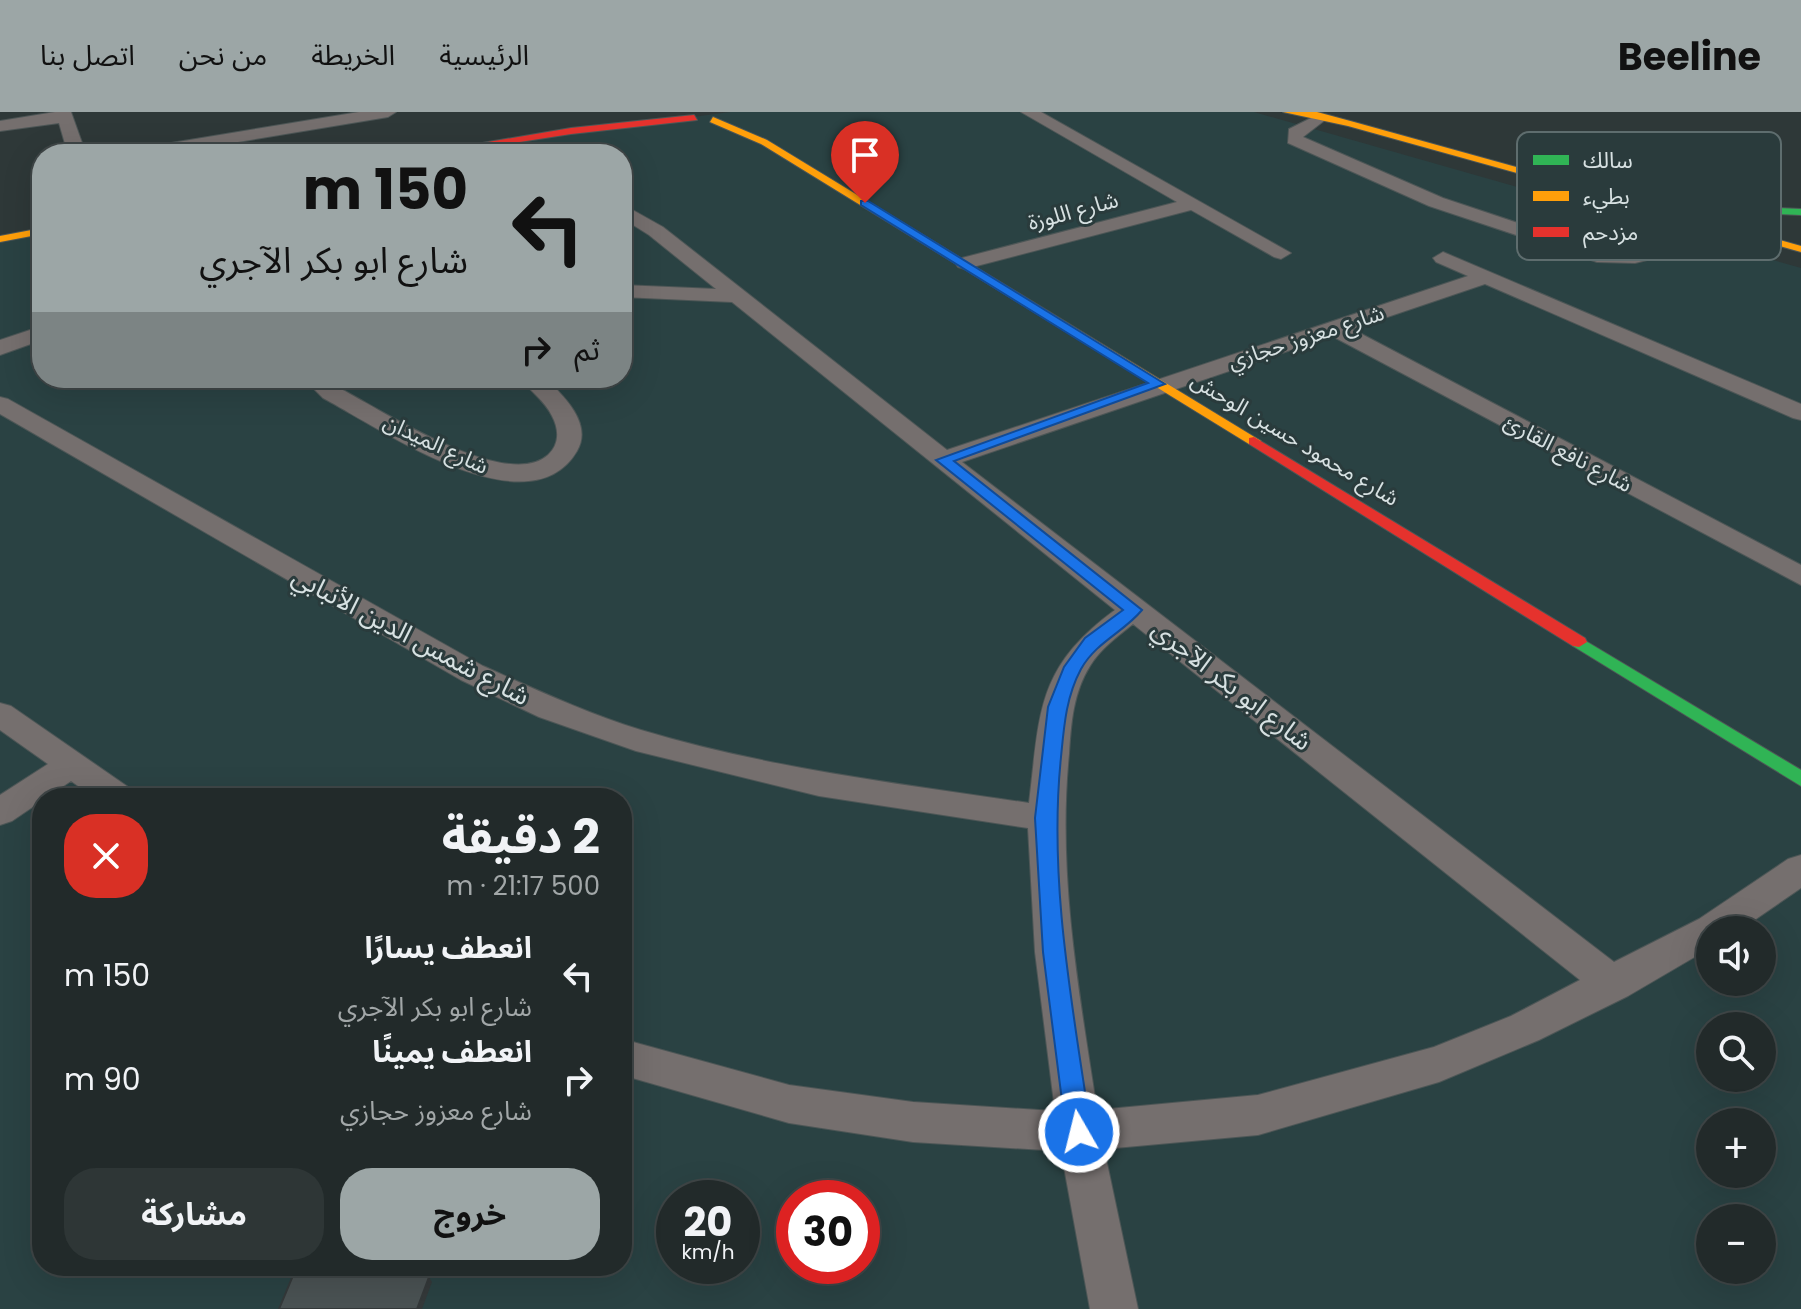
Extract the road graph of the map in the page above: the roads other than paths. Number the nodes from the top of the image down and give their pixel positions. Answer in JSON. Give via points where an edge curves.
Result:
{"nodes":[{"id":1,"x":388,"y":112,"type":"edge"},
{"id":2,"x":660,"y":112,"type":"edge"},
{"id":3,"x":1029,"y":112,"type":"edge"},
{"id":4,"x":1287,"y":112,"type":"edge"},
{"id":5,"x":1336,"y":112,"type":"edge"},
{"id":6,"x":740,"y":113,"type":"edge"},
{"id":7,"x":63,"y":115,"type":"edge"},
{"id":8,"x":689,"y":115,"type":"edge"},
{"id":9,"x":1312,"y":116,"type":"edge"},
{"id":10,"x":713,"y":120,"type":"junction"},
{"id":11,"x":0,"y":126,"type":"edge"},
{"id":12,"x":764,"y":142,"type":"junction"},
{"id":13,"x":73,"y":144,"type":"edge"},
{"id":14,"x":195,"y":144,"type":"edge"},
{"id":15,"x":465,"y":144,"type":"edge"},
{"id":16,"x":487,"y":144,"type":"edge"},
{"id":17,"x":1517,"y":160,"type":"edge"},
{"id":18,"x":1517,"y":173,"type":"edge"},
{"id":19,"x":1193,"y":204,"type":"junction"},
{"id":20,"x":1781,"y":213,"type":"edge"},
{"id":21,"x":1801,"y":214,"type":"edge"},
{"id":22,"x":632,"y":216,"type":"edge"},
{"id":23,"x":32,"y":227,"type":"edge"},
{"id":24,"x":1517,"y":231,"type":"edge"},
{"id":25,"x":1781,"y":231,"type":"edge"},
{"id":26,"x":0,"y":232,"type":"edge"},
{"id":27,"x":32,"y":233,"type":"edge"},
{"id":28,"x":1801,"y":237,"type":"edge"},
{"id":29,"x":0,"y":239,"type":"edge"},
{"id":30,"x":1781,"y":244,"type":"edge"},
{"id":31,"x":1801,"y":249,"type":"edge"},
{"id":32,"x":1281,"y":253,"type":"dead end"},
{"id":33,"x":1443,"y":258,"type":"dead end"},
{"id":34,"x":965,"y":263,"type":"junction"},
{"id":35,"x":1488,"y":276,"type":"junction"},
{"id":36,"x":632,"y":291,"type":"edge"},
{"id":37,"x":739,"y":296,"type":"junction"},
{"id":38,"x":1335,"y":329,"type":"junction"},
{"id":39,"x":32,"y":337,"type":"edge"},
{"id":40,"x":0,"y":348,"type":"edge"},
{"id":41,"x":1158,"y":384,"type":"junction"},
{"id":42,"x":325,"y":388,"type":"edge"},
{"id":43,"x":542,"y":388,"type":"edge"},
{"id":44,"x":0,"y":404,"type":"edge"},
{"id":45,"x":1801,"y":413,"type":"edge"},
{"id":46,"x":943,"y":460,"type":"junction"},
{"id":47,"x":1801,"y":576,"type":"edge"},
{"id":48,"x":1133,"y":610,"type":"junction"},
{"id":49,"x":0,"y":714,"type":"edge"},
{"id":50,"x":70,"y":766,"type":"junction"},
{"id":51,"x":1801,"y":779,"type":"edge"},
{"id":52,"x":37,"y":788,"type":"edge"},
{"id":53,"x":104,"y":788,"type":"edge"},
{"id":54,"x":32,"y":791,"type":"edge"},
{"id":55,"x":0,"y":812,"type":"edge"},
{"id":56,"x":1045,"y":818,"type":"junction"},
{"id":57,"x":1801,"y":869,"type":"edge"},
{"id":58,"x":1731,"y":916,"type":"edge"},
{"id":59,"x":1696,"y":938,"type":"edge"},
{"id":60,"x":1614,"y":984,"type":"junction"},
{"id":61,"x":632,"y":1060,"type":"edge"},
{"id":62,"x":1079,"y":1132,"type":"junction"},
{"id":63,"x":1114,"y":1309,"type":"edge"}],
"edges":[{"from":1,"to":14,"type":"street"},
{"from":2,"to":15,"type":"main road"},
{"from":3,"to":19,"type":"street","name":"شارع اللوزة"},
{"from":4,"to":9,"type":"main road"},
{"from":5,"to":17,"type":"main road"},
{"from":6,"to":10,"type":"main road"},
{"from":6,"to":12,"type":"main road","name":"شارع محمود حسين الوحش"},
{"from":7,"to":11,"type":"street"},
{"from":7,"to":13,"type":"street"},
{"from":8,"to":10,"type":"main road"},
{"from":8,"to":16,"type":"main road"},
{"from":9,"to":18,"type":"main road"},
{"from":9,"to":24,"type":"street","via":[[1294,139],[1436,202]]},
{"from":10,"to":12,"type":"main road","name":"شارع محمود حسين الوحش"},
{"from":12,"to":34,"type":"main road","name":"شارع محمود حسين الوحش"},
{"from":19,"to":32,"type":"street","name":"شارع اللوزة"},
{"from":19,"to":34,"type":"street","name":"شارع اللوزة"},
{"from":20,"to":21,"type":"main road"},
{"from":22,"to":37,"type":"street","name":"شارع ابو بكر الآجري"},
{"from":23,"to":26,"type":"main road"},
{"from":25,"to":28,"type":"main road"},
{"from":27,"to":29,"type":"main road"},
{"from":30,"to":31,"type":"main road"},
{"from":33,"to":35,"type":"street"},
{"from":34,"to":41,"type":"main road","name":"شارع محمود حسين الوحش"},
{"from":35,"to":38,"type":"street","name":"شارع معزوز حجازي"},
{"from":35,"to":45,"type":"street"},
{"from":36,"to":37,"type":"street"},
{"from":37,"to":46,"type":"street","name":"شارع ابو بكر الآجري"},
{"from":38,"to":41,"type":"street","name":"شارع معزوز حجازي"},
{"from":38,"to":47,"type":"street","name":"شارع نافع القارئ"},
{"from":39,"to":40,"type":"street"},
{"from":41,"to":46,"type":"street","name":"شارع معزوز حجازي"},
{"from":41,"to":51,"type":"main road","name":"شارع محمود حسين الوحش"},
{"from":42,"to":43,"type":"street","name":"شارع الميدان","via":[[468,462],[512,475],[551,466],[570,440],[568,426]]},
{"from":44,"to":56,"type":"street","name":"شارع شمس الدين الأنبابي","via":[[472,673],[550,709],[636,740],[819,784]]},
{"from":46,"to":48,"type":"street","name":"شارع ابو بكر الآجري"},
{"from":48,"to":56,"type":"street","via":[[1091,642],[1073,667],[1057,707]]},
{"from":48,"to":60,"type":"street","name":"شارع ابو بكر الآجري"},
{"from":49,"to":50,"type":"street"},
{"from":50,"to":52,"type":"street"},
{"from":50,"to":53,"type":"street"},
{"from":54,"to":55,"type":"street"},
{"from":56,"to":62,"type":"street","via":[[1054,952]]},
{"from":57,"to":58,"type":"street"},
{"from":59,"to":60,"type":"street"},
{"from":60,"to":62,"type":"street","via":[[1439,1064],[1336,1095],[1258,1115]]},
{"from":61,"to":62,"type":"street","via":[[789,1104],[913,1122]]},
{"from":62,"to":63,"type":"street"}]}
